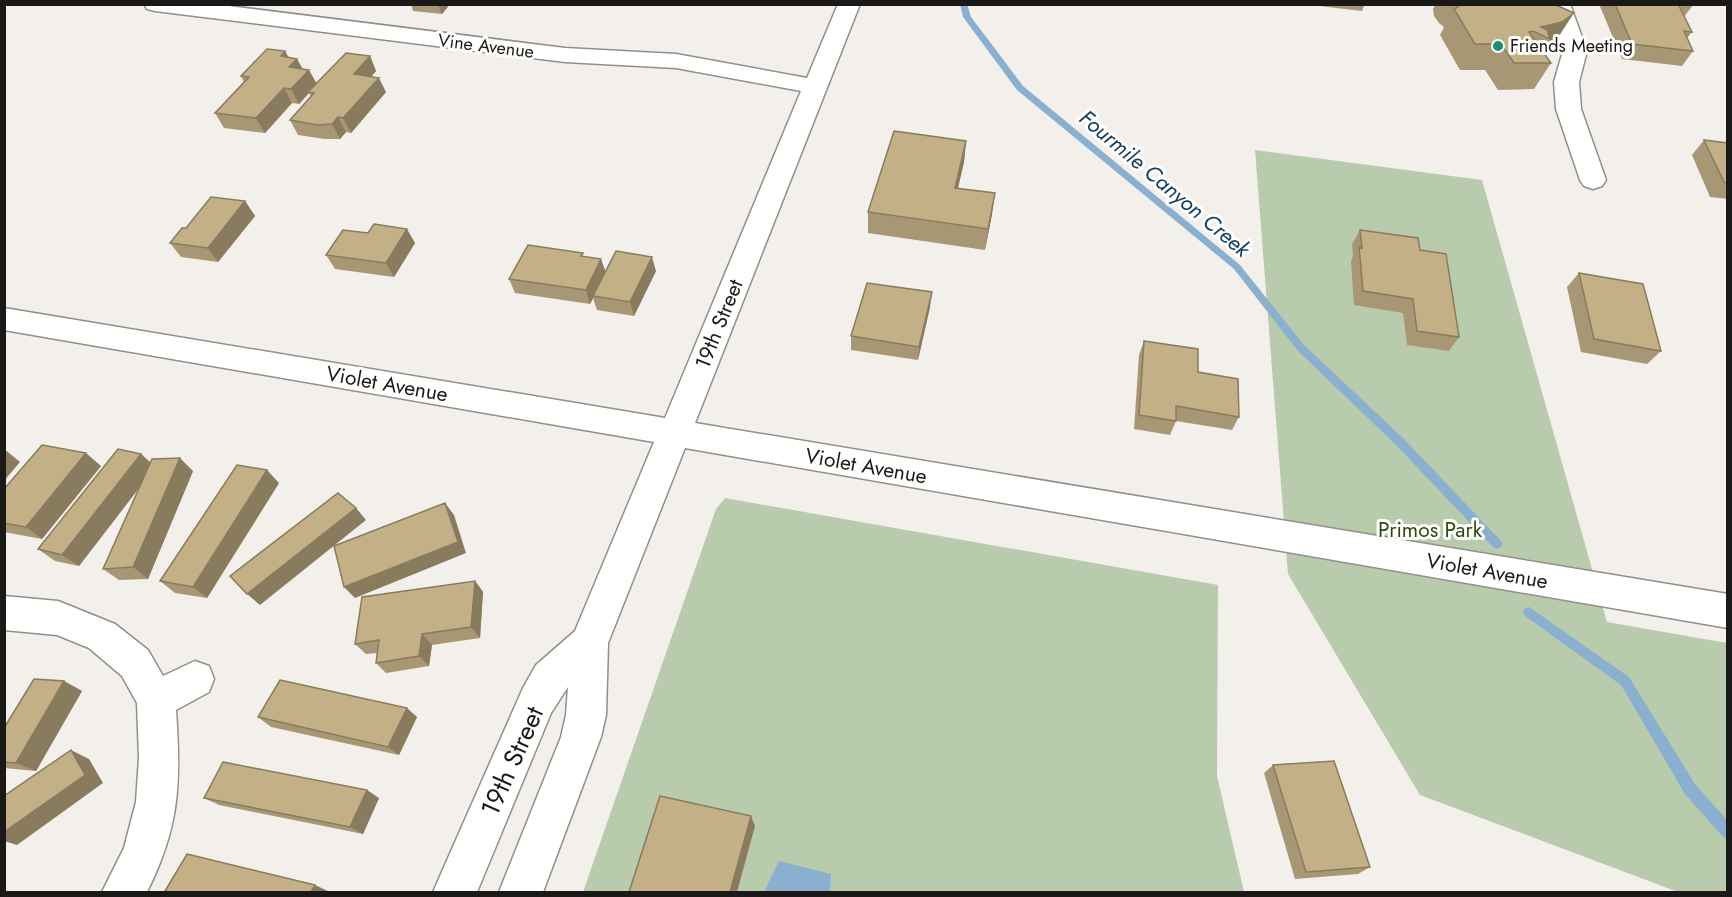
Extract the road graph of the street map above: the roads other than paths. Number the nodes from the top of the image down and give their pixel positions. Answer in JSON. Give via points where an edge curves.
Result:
{"nodes":[{"id":1,"x":155,"y":4,"type":"edge"},
{"id":2,"x":849,"y":4,"type":"edge"},
{"id":3,"x":1559,"y":4,"type":"edge"},
{"id":4,"x":817,"y":87,"type":"junction"},
{"id":5,"x":1593,"y":180,"type":"dead end"},
{"id":6,"x":4,"y":319,"type":"edge"},
{"id":7,"x":674,"y":434,"type":"junction"},
{"id":8,"x":1728,"y":611,"type":"edge"},
{"id":9,"x":4,"y":613,"type":"edge"},
{"id":10,"x":589,"y":643,"type":"junction"},
{"id":11,"x":195,"y":679,"type":"dead end"},
{"id":12,"x":156,"y":700,"type":"junction"},
{"id":13,"x":124,"y":892,"type":"edge"},
{"id":14,"x":455,"y":892,"type":"edge"},
{"id":15,"x":521,"y":892,"type":"edge"}],
"edges":[{"from":1,"to":4,"type":"street","name":"Vine Avenue","via":[[565,55],[676,61]]},
{"from":2,"to":4,"type":"street","name":"19th Street"},
{"from":3,"to":5,"type":"street","via":[[1575,51],[1566,82],[1569,108]]},
{"from":4,"to":7,"type":"street","name":"19th Street"},
{"from":6,"to":7,"type":"street","name":"Violet Avenue"},
{"from":7,"to":8,"type":"street","name":"Violet Avenue"},
{"from":7,"to":10,"type":"street","name":"19th Street"},
{"from":9,"to":12,"type":"street","via":[[58,618],[102,636],[135,663]]},
{"from":10,"to":14,"type":"street","name":"19th Street","via":[[550,678],[537,701]]},
{"from":10,"to":15,"type":"street","name":"19th Street","via":[[586,715],[581,737]]},
{"from":11,"to":12,"type":"street"},
{"from":12,"to":13,"type":"street","via":[[157,802],[143,855]]}]}
